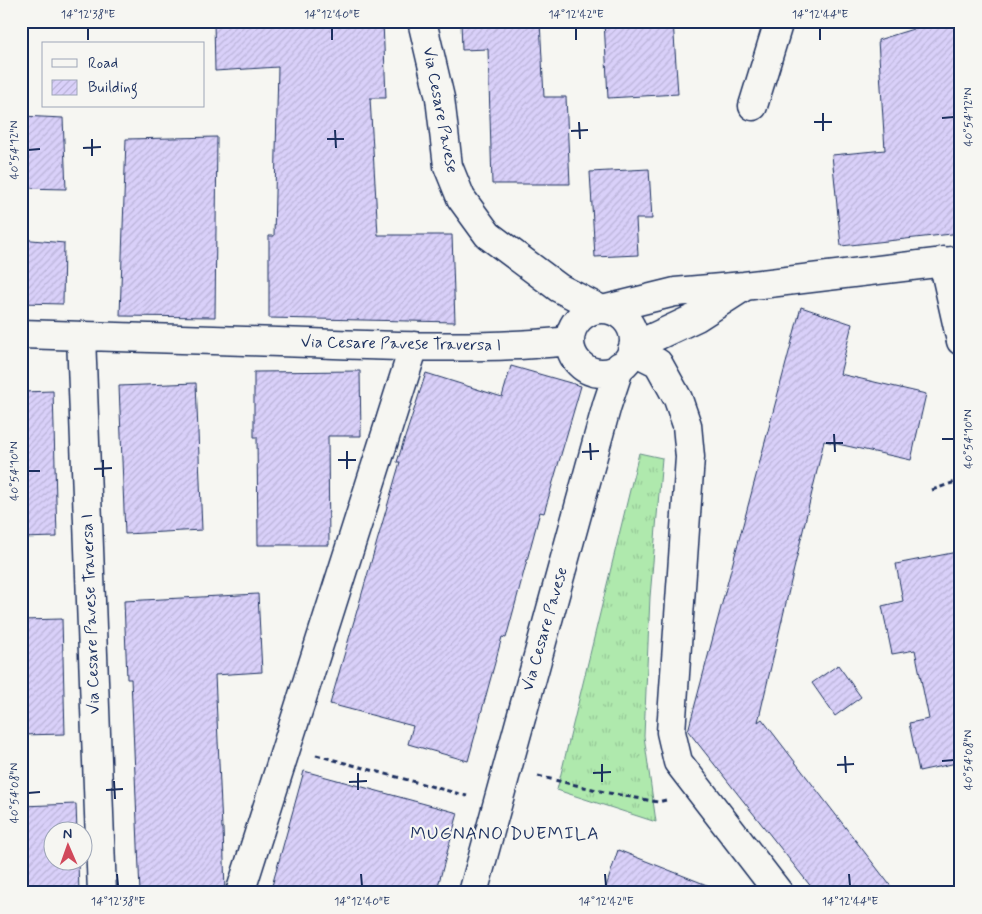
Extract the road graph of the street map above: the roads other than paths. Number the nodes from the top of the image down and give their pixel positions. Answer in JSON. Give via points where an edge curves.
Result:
{"nodes":[{"id":1,"x":422,"y":21,"type":"edge"},
{"id":2,"x":779,"y":21,"type":"edge"},
{"id":3,"x":753,"y":106,"type":"dead end"},
{"id":4,"x":952,"y":260,"type":"edge"},
{"id":5,"x":744,"y":286,"type":"junction"},
{"id":6,"x":603,"y":309,"type":"junction"},
{"id":7,"x":21,"y":334,"type":"edge"},
{"id":8,"x":81,"y":336,"type":"junction"},
{"id":9,"x":570,"y":341,"type":"junction"},
{"id":10,"x":961,"y":341,"type":"edge"},
{"id":11,"x":414,"y":346,"type":"junction"},
{"id":12,"x":628,"y":355,"type":"junction"},
{"id":13,"x":102,"y":893,"type":"edge"},
{"id":14,"x":240,"y":893,"type":"edge"},
{"id":15,"x":473,"y":893,"type":"edge"},
{"id":16,"x":779,"y":893,"type":"edge"}],
"edges":[{"from":1,"to":6,"type":"street","name":"Via Cesare Pavese","via":[[440,98],[448,166],[461,198],[488,235],[559,288]]},
{"from":2,"to":3,"type":"street"},
{"from":4,"to":5,"type":"street"},
{"from":4,"to":10,"type":"street"},
{"from":5,"to":6,"type":"street","via":[[675,292]]},
{"from":5,"to":12,"type":"street","via":[[697,318]]},
{"from":6,"to":9,"type":"street","via":[[582,316]]},
{"from":6,"to":12,"type":"street","via":[[614,311],[628,322],[634,338]]},
{"from":7,"to":8,"type":"street","name":"Via Cesare Pavese Traversa I"},
{"from":8,"to":11,"type":"street","name":"Via Cesare Pavese Traversa I"},
{"from":8,"to":13,"type":"street","name":"Via Cesare Pavese Traversa I"},
{"from":9,"to":11,"type":"street","name":"Via Cesare Pavese Traversa I","via":[[497,346]]},
{"from":9,"to":12,"type":"street","via":[[576,359],[592,371],[611,371]]},
{"from":11,"to":14,"type":"street"},
{"from":12,"to":15,"type":"street","name":"Via Cesare Pavese","via":[[607,404]]},
{"from":12,"to":16,"type":"street","via":[[658,363],[678,399],[687,425],[690,457],[671,732],[678,762]]}]}
